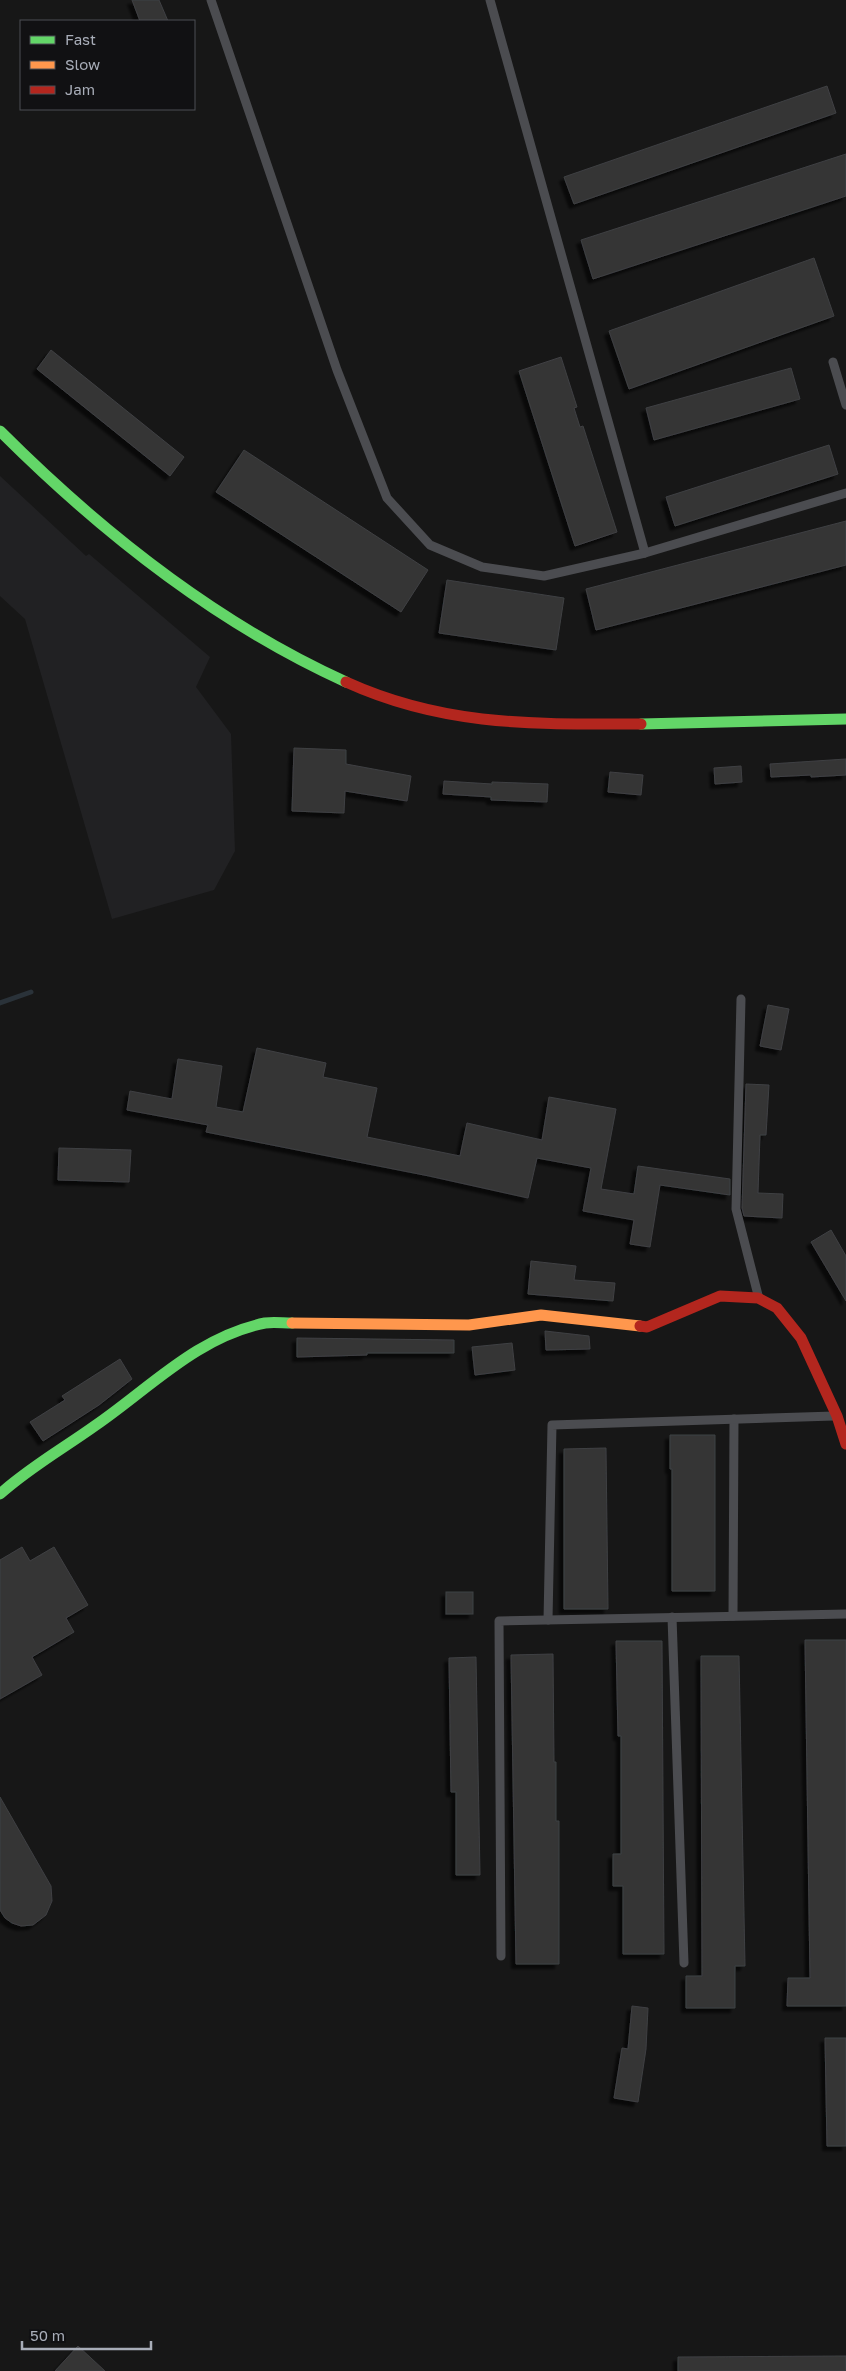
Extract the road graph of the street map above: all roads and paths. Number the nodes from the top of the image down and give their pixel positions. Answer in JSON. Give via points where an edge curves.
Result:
{"nodes":[{"id":1,"x":211,"y":0,"type":"edge"},
{"id":2,"x":490,"y":0,"type":"edge"},
{"id":3,"x":833,"y":362,"type":"dead end"},
{"id":4,"x":846,"y":406,"type":"edge"},
{"id":5,"x":0,"y":431,"type":"edge"},
{"id":6,"x":846,"y":493,"type":"edge"},
{"id":7,"x":645,"y":553,"type":"junction"},
{"id":8,"x":846,"y":719,"type":"edge"},
{"id":9,"x":741,"y":1000,"type":"dead end"},
{"id":10,"x":758,"y":1298,"type":"junction"},
{"id":11,"x":837,"y":1416,"type":"junction"},
{"id":12,"x":734,"y":1419,"type":"junction"},
{"id":13,"x":846,"y":1444,"type":"edge"},
{"id":14,"x":0,"y":1494,"type":"edge"},
{"id":15,"x":846,"y":1614,"type":"edge"},
{"id":16,"x":733,"y":1616,"type":"junction"},
{"id":17,"x":672,"y":1617,"type":"junction"},
{"id":18,"x":548,"y":1620,"type":"junction"},
{"id":19,"x":501,"y":1956,"type":"dead end"},
{"id":20,"x":684,"y":1962,"type":"dead end"}],
"edges":[{"from":1,"to":7,"type":"lane","via":[[337,370],[388,498],[430,545],[482,567],[544,576]]},
{"from":2,"to":7,"type":"lane"},
{"from":3,"to":4,"type":"lane"},
{"from":5,"to":8,"type":"street","via":[[69,498],[144,558],[223,614],[295,659],[373,695],[448,715],[516,723],[661,726]]},
{"from":6,"to":7,"type":"lane"},
{"from":9,"to":10,"type":"lane","via":[[736,1209]]},
{"from":10,"to":11,"type":"street","via":[[777,1308],[801,1338]]},
{"from":10,"to":14,"type":"street","via":[[720,1296],[647,1326],[541,1315],[469,1325],[266,1323],[215,1338],[97,1425],[23,1474]]},
{"from":11,"to":12,"type":"lane"},
{"from":11,"to":13,"type":"street"},
{"from":12,"to":16,"type":"lane"},
{"from":12,"to":18,"type":"lane","via":[[552,1425]]},
{"from":15,"to":16,"type":"lane"},
{"from":16,"to":17,"type":"lane"},
{"from":17,"to":18,"type":"lane"},
{"from":17,"to":20,"type":"lane"},
{"from":18,"to":19,"type":"lane","via":[[499,1621]]}]}
